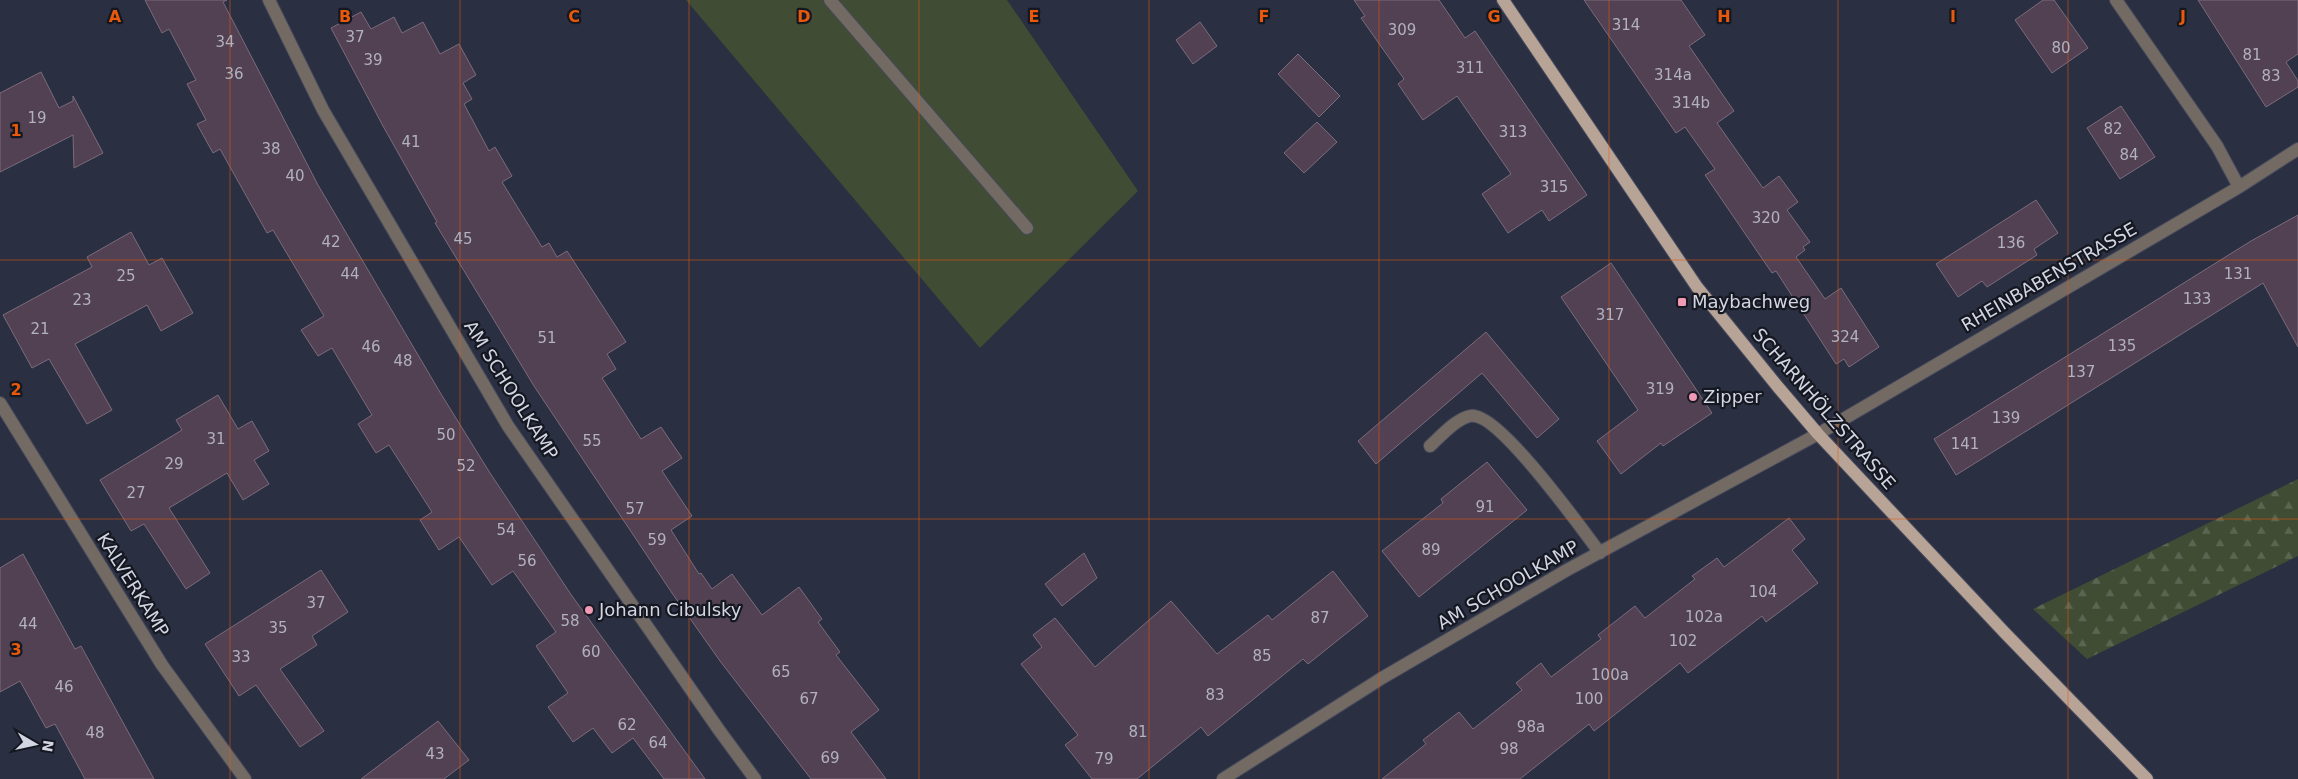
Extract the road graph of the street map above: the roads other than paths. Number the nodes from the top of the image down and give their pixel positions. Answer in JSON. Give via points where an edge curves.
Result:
{"nodes":[{"id":1,"x":269,"y":0,"type":"edge"},
{"id":2,"x":830,"y":0,"type":"edge"},
{"id":3,"x":1503,"y":0,"type":"edge"},
{"id":4,"x":2116,"y":0,"type":"edge"},
{"id":5,"x":2298,"y":150,"type":"edge"},
{"id":6,"x":2239,"y":186,"type":"junction"},
{"id":7,"x":1027,"y":228,"type":"dead end"},
{"id":8,"x":0,"y":403,"type":"edge"},
{"id":9,"x":1818,"y":434,"type":"junction"},
{"id":10,"x":1430,"y":446,"type":"dead end"},
{"id":11,"x":1600,"y":552,"type":"junction"},
{"id":12,"x":2142,"y":778,"type":"edge"},
{"id":13,"x":246,"y":779,"type":"edge"},
{"id":14,"x":755,"y":779,"type":"edge"},
{"id":15,"x":1223,"y":779,"type":"edge"}],
"edges":[{"from":1,"to":14,"type":"street","name":"AM SCHOOLKAMP","via":[[323,110],[508,426]]},
{"from":2,"to":7,"type":"street"},
{"from":3,"to":9,"type":"main road","name":"SCHARNHÖLZSTRASSE","via":[[1697,287]]},
{"from":4,"to":6,"type":"street","via":[[2217,146]]},
{"from":5,"to":6,"type":"street","name":"RHEINBABENSTRASSE"},
{"from":6,"to":9,"type":"street","name":"RHEINBABENSTRASSE"},
{"from":8,"to":13,"type":"street","name":"KALVERKAMP","via":[[162,665]]},
{"from":9,"to":11,"type":"street","name":"AM SCHOOLKAMP"},
{"from":9,"to":12,"type":"main road","name":"SCHARNHÖLZSTRASSE"},
{"from":10,"to":11,"type":"street","via":[[1461,420],[1471,415],[1479,417],[1505,435]]},
{"from":11,"to":15,"type":"street","name":"AM SCHOOLKAMP","via":[[1382,678]]}]}
